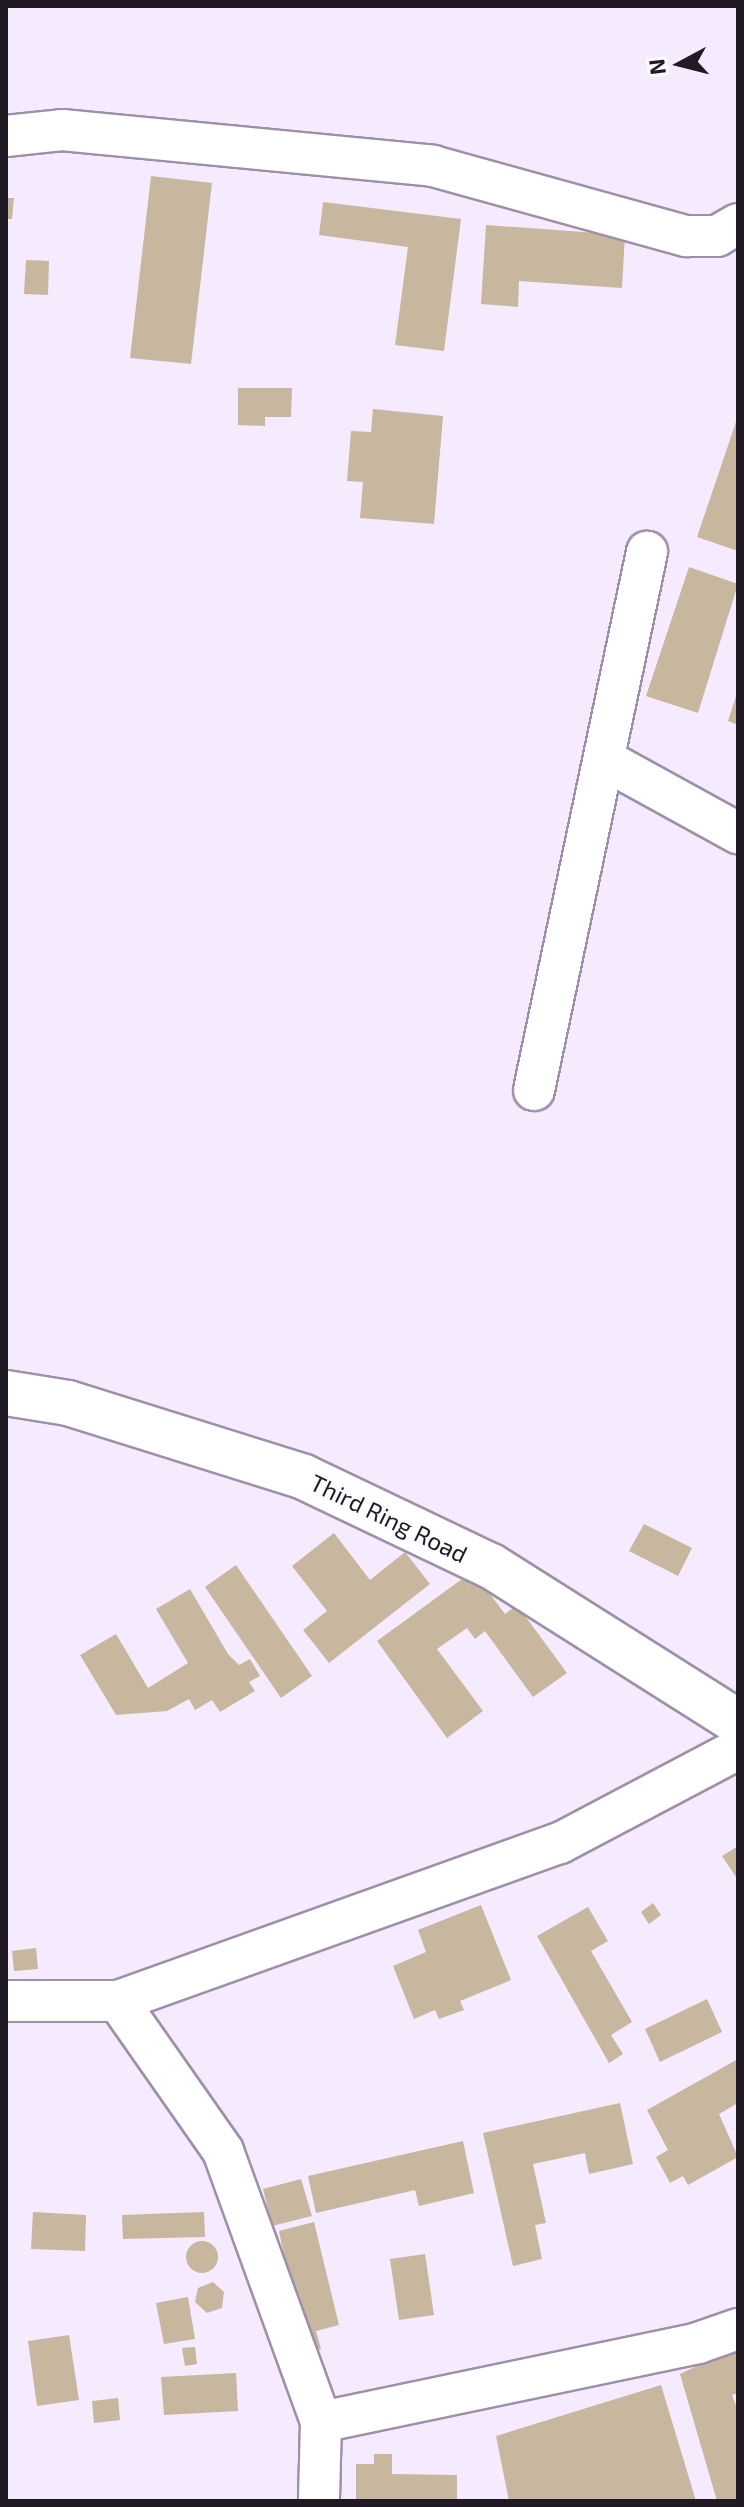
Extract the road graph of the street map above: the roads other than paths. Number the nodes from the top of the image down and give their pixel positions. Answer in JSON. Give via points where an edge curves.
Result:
{"nodes":[{"id":1,"x":6,"y":136,"type":"edge"},
{"id":2,"x":738,"y":224,"type":"edge"},
{"id":3,"x":647,"y":552,"type":"dead end"},
{"id":4,"x":605,"y":760,"type":"junction"},
{"id":5,"x":738,"y":833,"type":"edge"},
{"id":6,"x":534,"y":1090,"type":"dead end"},
{"id":7,"x":6,"y":1393,"type":"edge"},
{"id":8,"x":738,"y":1722,"type":"edge"},
{"id":9,"x":738,"y":1749,"type":"edge"},
{"id":10,"x":6,"y":2001,"type":"edge"},
{"id":11,"x":118,"y":2001,"type":"junction"},
{"id":12,"x":738,"y":2329,"type":"edge"},
{"id":13,"x":321,"y":2422,"type":"junction"},
{"id":14,"x":319,"y":2501,"type":"edge"}],
"edges":[{"from":1,"to":2,"type":"street","via":[[62,130],[433,166],[686,236],[717,236]]},
{"from":3,"to":4,"type":"street"},
{"from":4,"to":5,"type":"street"},
{"from":4,"to":6,"type":"street"},
{"from":7,"to":8,"type":"street","name":"Third Ring Road","via":[[68,1403],[304,1477],[491,1566]]},
{"from":9,"to":11,"type":"street","via":[[560,1843]]},
{"from":10,"to":11,"type":"street"},
{"from":11,"to":13,"type":"street","via":[[223,2151]]},
{"from":12,"to":13,"type":"street","via":[[698,2343]]},
{"from":13,"to":14,"type":"street"}]}
